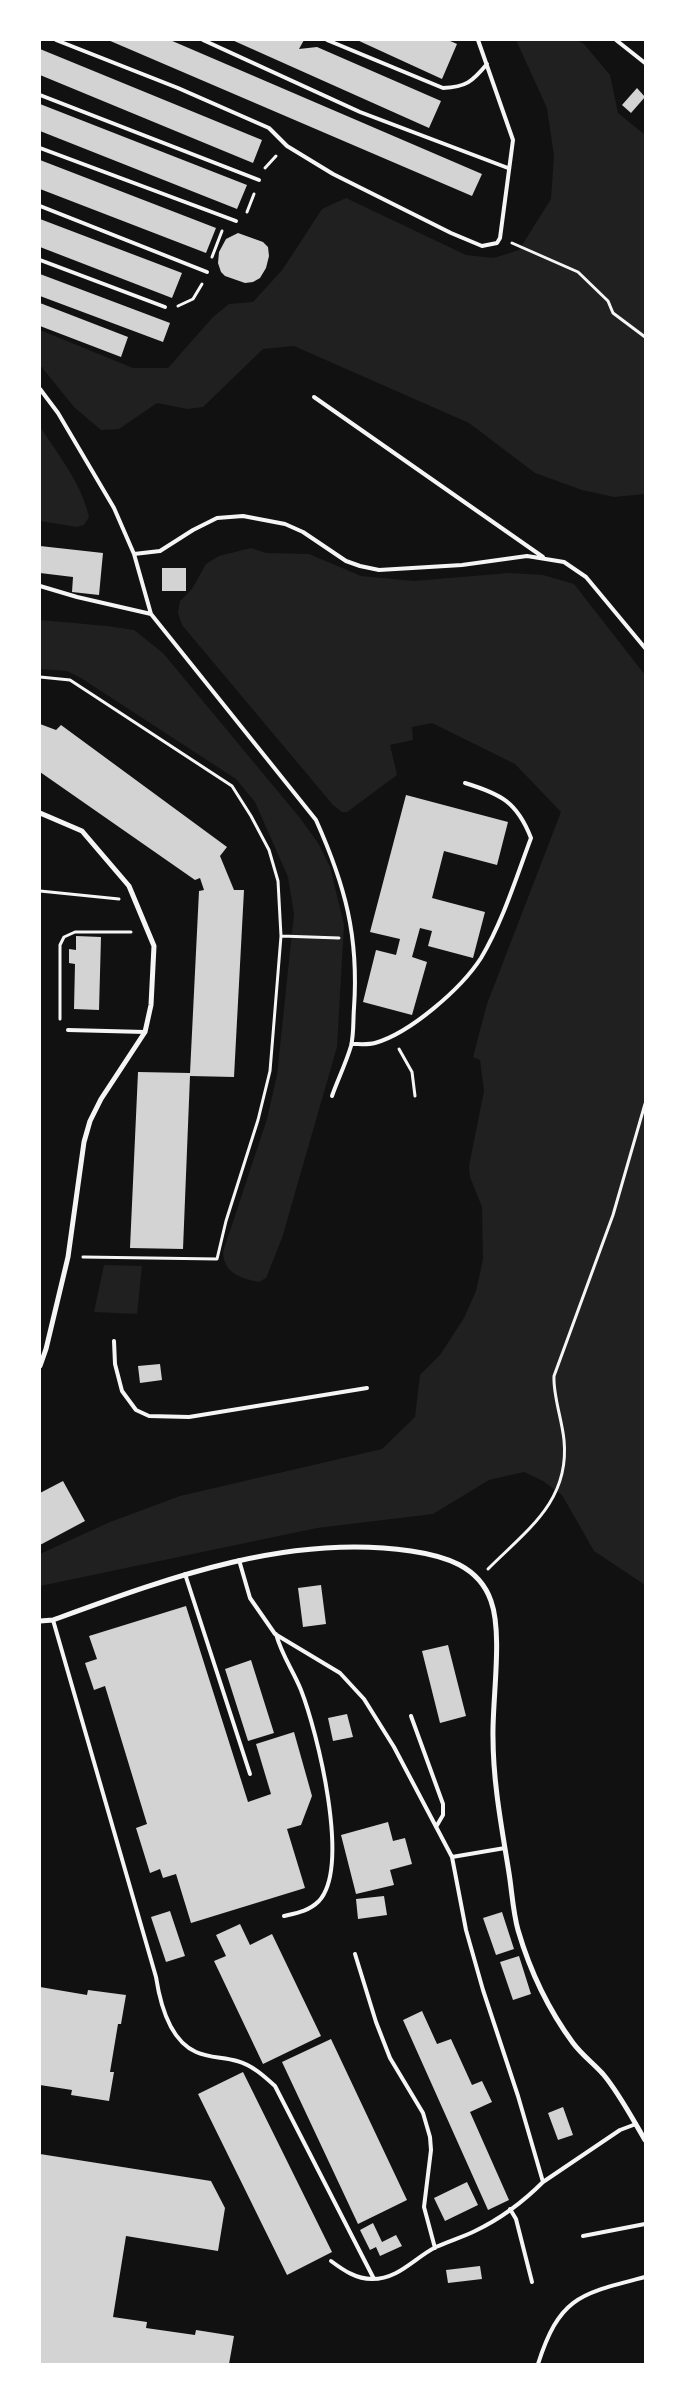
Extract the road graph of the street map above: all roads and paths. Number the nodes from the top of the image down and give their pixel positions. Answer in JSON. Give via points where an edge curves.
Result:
{"nodes":[{"id":1,"x":56,"y":40,"type":"edge"},
{"id":2,"x":203,"y":40,"type":"edge"},
{"id":3,"x":327,"y":40,"type":"edge"},
{"id":4,"x":478,"y":40,"type":"edge"},
{"id":5,"x":616,"y":40,"type":"edge"},
{"id":6,"x":645,"y":63,"type":"edge"},
{"id":7,"x":487,"y":64,"type":"junction"},
{"id":8,"x":40,"y":95,"type":"edge"},
{"id":9,"x":40,"y":148,"type":"edge"},
{"id":10,"x":508,"y":168,"type":"junction"},
{"id":11,"x":259,"y":180,"type":"dead end"},
{"id":12,"x":40,"y":206,"type":"edge"},
{"id":13,"x":236,"y":221,"type":"dead end"},
{"id":14,"x":500,"y":238,"type":"junction"},
{"id":15,"x":40,"y":260,"type":"edge"},
{"id":16,"x":207,"y":272,"type":"dead end"},
{"id":17,"x":165,"y":307,"type":"dead end"},
{"id":18,"x":645,"y":337,"type":"edge"},
{"id":19,"x":40,"y":389,"type":"edge"},
{"id":20,"x":314,"y":397,"type":"dead end"},
{"id":21,"x":134,"y":554,"type":"junction"},
{"id":22,"x":545,"y":559,"type":"junction"},
{"id":23,"x":40,"y":586,"type":"edge"},
{"id":24,"x":151,"y":614,"type":"junction"},
{"id":25,"x":645,"y":648,"type":"edge"},
{"id":26,"x":40,"y":677,"type":"edge"},
{"id":27,"x":465,"y":783,"type":"dead end"},
{"id":28,"x":40,"y":813,"type":"edge"},
{"id":29,"x":40,"y":892,"type":"edge"},
{"id":30,"x":97,"y":898,"type":"dead end"},
{"id":31,"x":149,"y":933,"type":"junction"},
{"id":32,"x":281,"y":936,"type":"junction"},
{"id":33,"x":321,"y":938,"type":"dead end"},
{"id":34,"x":68,"y":1030,"type":"joint"},
{"id":35,"x":145,"y":1032,"type":"junction"},
{"id":36,"x":390,"y":1037,"type":"junction"},
{"id":37,"x":352,"y":1044,"type":"junction"},
{"id":38,"x":332,"y":1096,"type":"dead end"},
{"id":39,"x":415,"y":1096,"type":"dead end"},
{"id":40,"x":645,"y":1104,"type":"edge"},
{"id":41,"x":84,"y":1250,"type":"dead end"},
{"id":42,"x":68,"y":1257,"type":"junction"},
{"id":43,"x":82,"y":1257,"type":"junction"},
{"id":44,"x":114,"y":1341,"type":"dead end"},
{"id":45,"x":40,"y":1366,"type":"edge"},
{"id":46,"x":367,"y":1388,"type":"dead end"},
{"id":47,"x":239,"y":1560,"type":"junction"},
{"id":48,"x":185,"y":1574,"type":"junction"},
{"id":49,"x":479,"y":1578,"type":"junction"},
{"id":50,"x":53,"y":1620,"type":"junction"},
{"id":51,"x":40,"y":1621,"type":"edge"},
{"id":52,"x":276,"y":1634,"type":"junction"},
{"id":53,"x":411,"y":1716,"type":"dead end"},
{"id":54,"x":250,"y":1774,"type":"dead end"},
{"id":55,"x":436,"y":1827,"type":"junction"},
{"id":56,"x":505,"y":1848,"type":"junction"},
{"id":57,"x":452,"y":1857,"type":"junction"},
{"id":58,"x":284,"y":1916,"type":"dead end"},
{"id":59,"x":356,"y":1954,"type":"dead end"},
{"id":60,"x":636,"y":2124,"type":"junction"},
{"id":61,"x":645,"y":2140,"type":"edge"},
{"id":62,"x":543,"y":2182,"type":"junction"},
{"id":63,"x":510,"y":2209,"type":"junction"},
{"id":64,"x":645,"y":2224,"type":"edge"},
{"id":65,"x":583,"y":2236,"type":"dead end"},
{"id":66,"x":435,"y":2248,"type":"junction"},
{"id":67,"x":330,"y":2262,"type":"dead end"},
{"id":68,"x":645,"y":2277,"type":"edge"},
{"id":69,"x":374,"y":2279,"type":"junction"},
{"id":70,"x":532,"y":2282,"type":"dead end"},
{"id":71,"x":538,"y":2364,"type":"edge"}],
"edges":[{"from":1,"to":14,"type":"lane","via":[[269,128],[287,146],[332,174],[451,233],[482,246],[497,243]]},
{"from":2,"to":10,"type":"lane","via":[[360,112]]},
{"from":3,"to":7,"type":"lane","via":[[443,88],[462,87]]},
{"from":4,"to":7,"type":"lane"},
{"from":5,"to":6,"type":"lane"},
{"from":7,"to":10,"type":"lane","via":[[513,140]]},
{"from":8,"to":11,"type":"lane"},
{"from":9,"to":13,"type":"lane"},
{"from":10,"to":14,"type":"lane"},
{"from":12,"to":16,"type":"lane"},
{"from":14,"to":18,"type":"path","via":[[578,272],[608,301],[613,313]]},
{"from":15,"to":17,"type":"lane"},
{"from":19,"to":21,"type":"lane","via":[[58,413],[114,508]]},
{"from":20,"to":22,"type":"lane"},
{"from":21,"to":22,"type":"lane","via":[[160,551],[217,518],[243,516],[285,524],[346,561],[379,570],[462,565],[527,556]]},
{"from":21,"to":24,"type":"lane"},
{"from":22,"to":25,"type":"lane","via":[[564,562],[586,577]]},
{"from":23,"to":24,"type":"lane"},
{"from":24,"to":37,"type":"lane","via":[[316,820],[343,886],[354,938]]},
{"from":26,"to":32,"type":"path","via":[[70,680],[232,786],[269,850],[278,881]]},
{"from":27,"to":36,"type":"lane","via":[[485,789],[509,803],[523,817],[531,838],[507,904],[480,959],[440,1003]]},
{"from":28,"to":31,"type":"street","via":[[82,832],[129,886]]},
{"from":29,"to":30,"type":"path"},
{"from":31,"to":34,"type":"path","via":[[89,931],[64,937],[60,945],[60,1025]]},
{"from":31,"to":35,"type":"street","via":[[154,946],[151,1005]]},
{"from":32,"to":33,"type":"path"},
{"from":32,"to":43,"type":"path","via":[[270,1071],[216,1259]]},
{"from":34,"to":35,"type":"lane"},
{"from":35,"to":42,"type":"street","via":[[115,1075],[90,1121],[84,1142]]},
{"from":36,"to":37,"type":"lane","via":[[373,1043]]},
{"from":36,"to":39,"type":"path","via":[[412,1072]]},
{"from":37,"to":38,"type":"lane"},
{"from":40,"to":49,"type":"path","via":[[613,1215],[554,1376],[553,1387],[561,1417],[566,1459],[561,1484],[544,1512]]},
{"from":41,"to":43,"type":"path"},
{"from":42,"to":43,"type":"path"},
{"from":42,"to":45,"type":"street"},
{"from":44,"to":46,"type":"lane","via":[[122,1391],[136,1410],[149,1416],[189,1417]]},
{"from":47,"to":48,"type":"street"},
{"from":47,"to":49,"type":"street","via":[[324,1547],[393,1549],[444,1558],[466,1567]]},
{"from":47,"to":52,"type":"lane","via":[[250,1598]]},
{"from":48,"to":50,"type":"street"},
{"from":48,"to":54,"type":"lane"},
{"from":49,"to":56,"type":"street","via":[[492,1601],[494,1617],[493,1739]]},
{"from":50,"to":51,"type":"street"},
{"from":50,"to":69,"type":"lane","via":[[156,1977],[160,2003],[186,2046],[196,2052],[246,2064],[275,2086]]},
{"from":52,"to":55,"type":"lane","via":[[340,1673],[353,1685],[394,1747]]},
{"from":52,"to":58,"type":"lane","via":[[281,1654],[300,1688],[309,1714],[328,1796],[333,1861],[329,1883],[319,1900],[306,1911]]},
{"from":53,"to":55,"type":"lane","via":[[443,1804],[443,1815]]},
{"from":55,"to":57,"type":"lane"},
{"from":56,"to":57,"type":"lane"},
{"from":56,"to":60,"type":"street","via":[[517,1926],[528,1963],[547,2003],[575,2045],[604,2075]]},
{"from":57,"to":62,"type":"lane","via":[[466,1930]]},
{"from":59,"to":66,"type":"lane","via":[[390,2058],[422,2112],[430,2137],[424,2207]]},
{"from":60,"to":61,"type":"street"},
{"from":60,"to":62,"type":"lane","via":[[620,2130]]},
{"from":62,"to":63,"type":"lane","via":[[534,2193]]},
{"from":63,"to":66,"type":"lane","via":[[476,2231]]},
{"from":63,"to":70,"type":"lane","via":[[516,2218]]},
{"from":64,"to":65,"type":"lane"},
{"from":66,"to":69,"type":"lane","via":[[401,2271]]},
{"from":67,"to":69,"type":"lane","via":[[353,2275]]},
{"from":68,"to":71,"type":"lane","via":[[577,2298],[564,2309]]}]}
